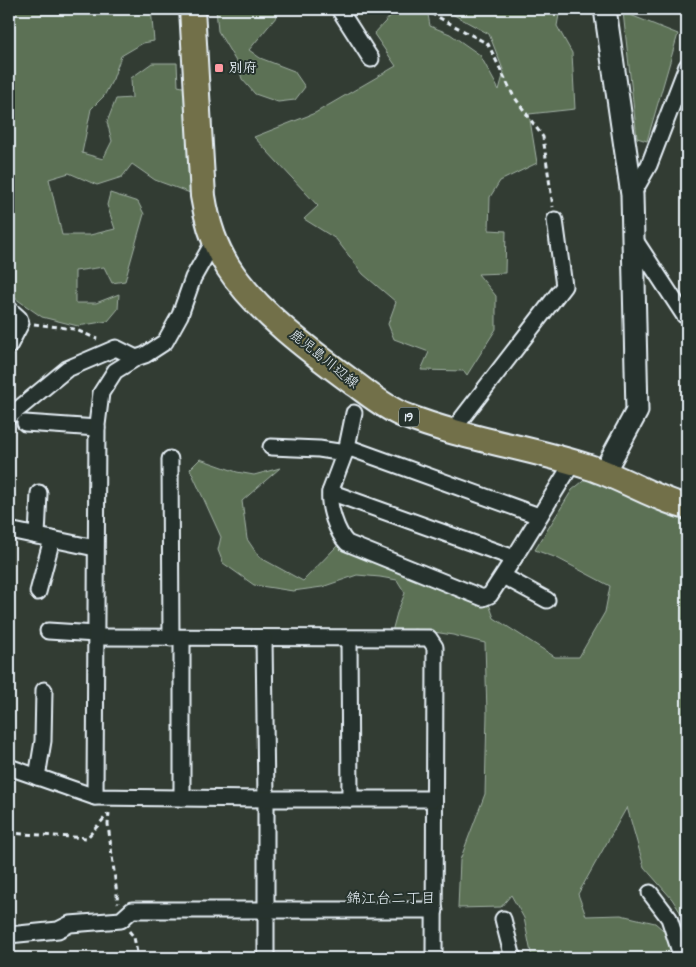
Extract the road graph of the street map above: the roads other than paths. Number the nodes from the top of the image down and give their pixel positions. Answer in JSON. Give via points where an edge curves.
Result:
{"nodes":[{"id":1,"x":192,"y":9,"type":"edge"},
{"id":2,"x":339,"y":9,"type":"edge"},
{"id":3,"x":605,"y":9,"type":"edge"},
{"id":4,"x":371,"y":58,"type":"dead end"},
{"id":5,"x":687,"y":66,"type":"edge"},
{"id":6,"x":632,"y":195,"type":"junction"},
{"id":7,"x":555,"y":220,"type":"road end"},
{"id":8,"x":633,"y":236,"type":"junction"},
{"id":9,"x":214,"y":241,"type":"junction"},
{"id":10,"x":9,"y":309,"type":"edge"},
{"id":11,"x":686,"y":314,"type":"edge"},
{"id":12,"x":9,"y":346,"type":"edge"},
{"id":13,"x":136,"y":358,"type":"junction"},
{"id":14,"x":354,"y":413,"type":"dead end"},
{"id":15,"x":9,"y":415,"type":"edge"},
{"id":16,"x":25,"y":423,"type":"dead end"},
{"id":17,"x":96,"y":428,"type":"junction"},
{"id":18,"x":452,"y":430,"type":"junction"},
{"id":19,"x":271,"y":447,"type":"dead end"},
{"id":20,"x":346,"y":450,"type":"junction"},
{"id":21,"x":170,"y":459,"type":"dead end"},
{"id":22,"x":573,"y":462,"type":"junction"},
{"id":23,"x":604,"y":472,"type":"junction"},
{"id":24,"x":330,"y":492,"type":"junction"},
{"id":25,"x":39,"y":493,"type":"dead end"},
{"id":26,"x":687,"y":507,"type":"edge"},
{"id":27,"x":539,"y":516,"type":"junction"},
{"id":28,"x":9,"y":530,"type":"edge"},
{"id":29,"x":44,"y":538,"type":"junction"},
{"id":30,"x":95,"y":548,"type":"junction"},
{"id":31,"x":514,"y":558,"type":"junction"},
{"id":32,"x":503,"y":576,"type":"junction"},
{"id":33,"x":38,"y":592,"type":"dead end"},
{"id":34,"x":547,"y":600,"type":"dead end"},
{"id":35,"x":48,"y":630,"type":"dead end"},
{"id":36,"x":96,"y":635,"type":"junction"},
{"id":37,"x":177,"y":638,"type":"junction"},
{"id":38,"x":264,"y":638,"type":"junction"},
{"id":39,"x":350,"y":639,"type":"junction"},
{"id":40,"x":44,"y":690,"type":"dead end"},
{"id":41,"x":9,"y":767,"type":"edge"},
{"id":42,"x":37,"y":777,"type":"junction"},
{"id":43,"x":95,"y":796,"type":"junction"},
{"id":44,"x":182,"y":798,"type":"junction"},
{"id":45,"x":266,"y":799,"type":"junction"},
{"id":46,"x":350,"y":799,"type":"junction"},
{"id":47,"x":434,"y":799,"type":"junction"},
{"id":48,"x":650,"y":893,"type":"dead end"},
{"id":49,"x":267,"y":909,"type":"junction"},
{"id":50,"x":435,"y":910,"type":"junction"},
{"id":51,"x":503,"y":919,"type":"dead end"},
{"id":52,"x":9,"y":935,"type":"edge"},
{"id":53,"x":266,"y":958,"type":"edge"},
{"id":54,"x":434,"y":958,"type":"edge"},
{"id":55,"x":513,"y":958,"type":"edge"},
{"id":56,"x":682,"y":958,"type":"edge"}],
"edges":[{"from":1,"to":9,"type":"main road","name":"鹿児島川辺線","number":"19","via":[[203,196]]},
{"from":2,"to":4,"type":"street"},
{"from":3,"to":6,"type":"street"},
{"from":5,"to":6,"type":"street","via":[[649,165]]},
{"from":6,"to":8,"type":"street"},
{"from":7,"to":18,"type":"street","via":[[564,286]]},
{"from":8,"to":11,"type":"street"},
{"from":8,"to":23,"type":"street","via":[[638,411]]},
{"from":9,"to":13,"type":"street","via":[[193,278],[180,316],[165,342],[145,356]]},
{"from":9,"to":18,"type":"main road","name":"鹿児島川辺線","number":"19","via":[[233,274],[256,301],[327,363],[392,410]]},
{"from":10,"to":12,"type":"street","via":[[21,323]]},
{"from":13,"to":15,"type":"street","via":[[116,348],[67,369]]},
{"from":13,"to":17,"type":"street","via":[[115,372],[101,393]]},
{"from":14,"to":20,"type":"street"},
{"from":16,"to":17,"type":"street"},
{"from":17,"to":30,"type":"street"},
{"from":18,"to":22,"type":"main road","name":"鹿児島川辺線","number":"19"},
{"from":19,"to":20,"type":"street"},
{"from":20,"to":24,"type":"street"},
{"from":20,"to":27,"type":"street"},
{"from":21,"to":37,"type":"street"},
{"from":22,"to":23,"type":"main road","name":"鹿児島川辺線","number":"19"},
{"from":22,"to":27,"type":"street"},
{"from":23,"to":26,"type":"main road","name":"鹿児島川辺線","number":"19"},
{"from":24,"to":31,"type":"street"},
{"from":24,"to":32,"type":"street","via":[[329,503],[347,544],[483,598],[490,595]]},
{"from":25,"to":29,"type":"street"},
{"from":27,"to":31,"type":"street"},
{"from":28,"to":29,"type":"street"},
{"from":29,"to":30,"type":"street"},
{"from":29,"to":33,"type":"street"},
{"from":30,"to":36,"type":"street"},
{"from":31,"to":32,"type":"street"},
{"from":32,"to":34,"type":"street"},
{"from":35,"to":36,"type":"street"},
{"from":36,"to":37,"type":"street"},
{"from":36,"to":43,"type":"street"},
{"from":37,"to":38,"type":"street"},
{"from":37,"to":44,"type":"street"},
{"from":38,"to":39,"type":"street"},
{"from":38,"to":45,"type":"street"},
{"from":39,"to":46,"type":"street"},
{"from":39,"to":47,"type":"street","via":[[428,638],[435,647]]},
{"from":40,"to":42,"type":"street","via":[[43,741]]},
{"from":41,"to":42,"type":"street"},
{"from":42,"to":43,"type":"street"},
{"from":43,"to":44,"type":"street"},
{"from":44,"to":45,"type":"street"},
{"from":45,"to":46,"type":"street"},
{"from":45,"to":49,"type":"street"},
{"from":46,"to":47,"type":"street"},
{"from":47,"to":50,"type":"street"},
{"from":48,"to":56,"type":"street","via":[[669,918]]},
{"from":49,"to":50,"type":"street"},
{"from":49,"to":52,"type":"street","via":[[132,910],[121,920],[70,924],[58,930]]},
{"from":49,"to":53,"type":"street"},
{"from":50,"to":54,"type":"street"},
{"from":51,"to":55,"type":"street"}]}
